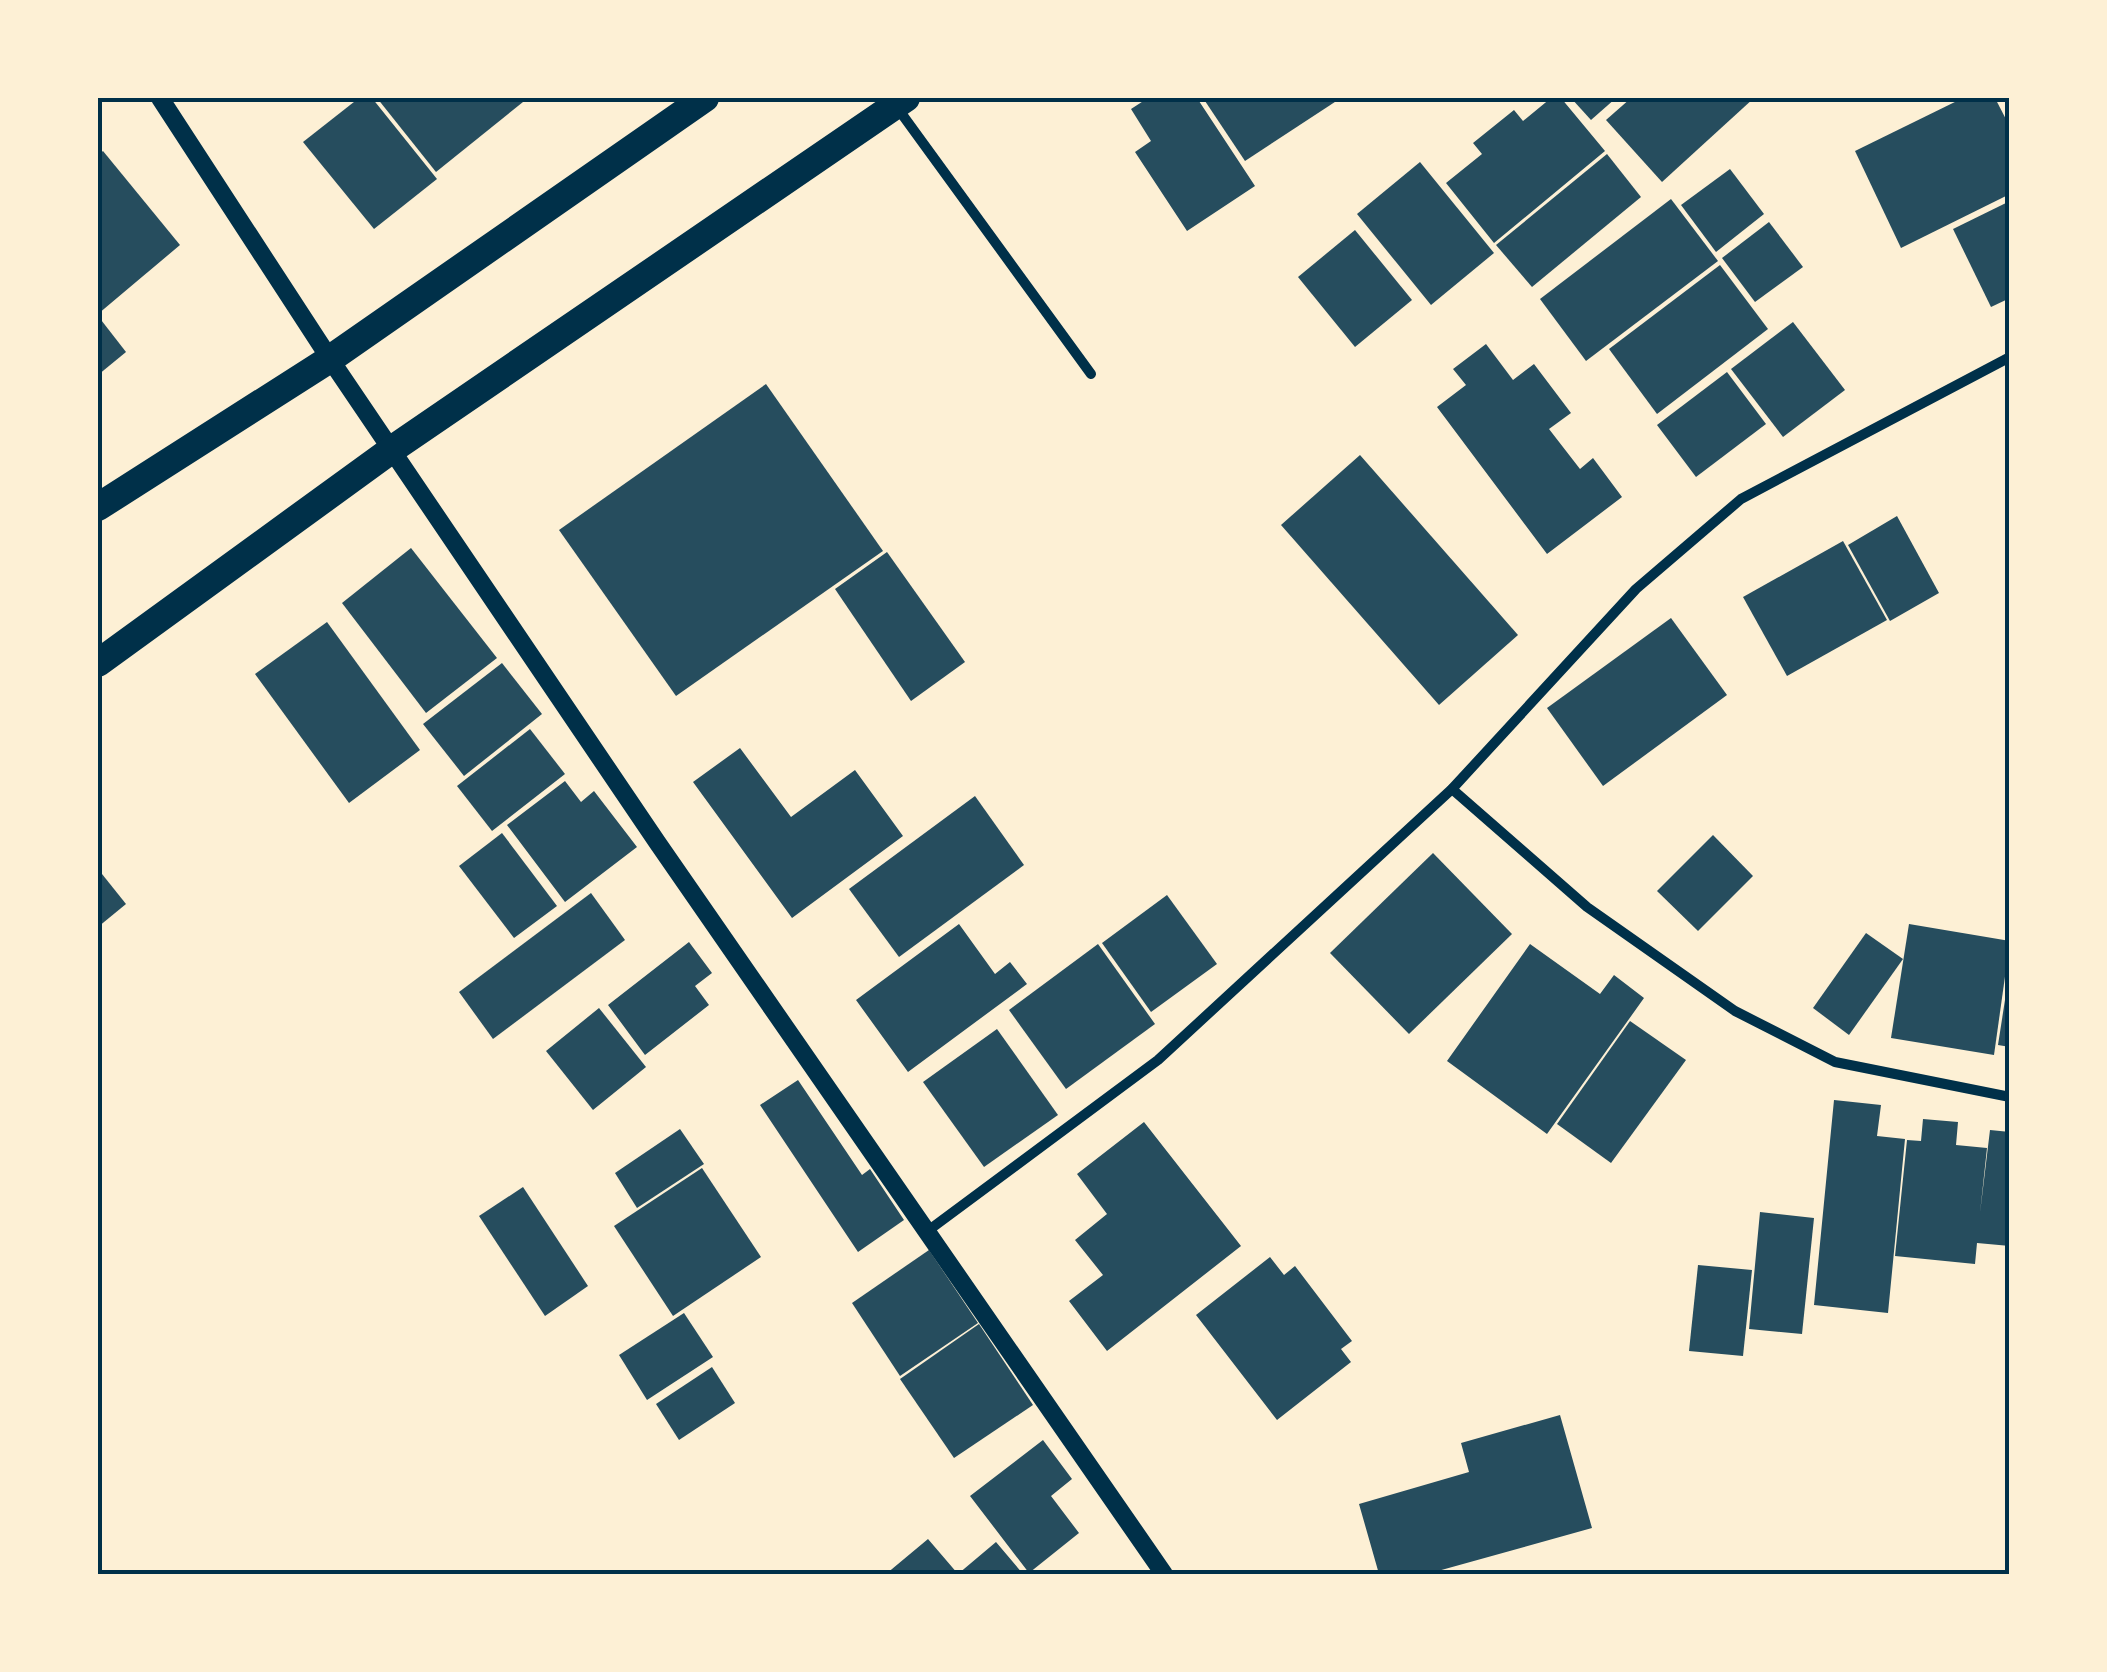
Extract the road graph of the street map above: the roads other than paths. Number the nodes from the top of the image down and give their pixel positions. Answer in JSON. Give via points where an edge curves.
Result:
{"nodes":[{"id":1,"x":160,"y":98,"type":"edge"},
{"id":2,"x":705,"y":98,"type":"edge"},
{"id":3,"x":901,"y":102,"type":"edge"},
{"id":4,"x":2010,"y":357,"type":"edge"},
{"id":5,"x":330,"y":359,"type":"junction"},
{"id":6,"x":1091,"y":374,"type":"dead end"},
{"id":7,"x":394,"y":448,"type":"junction"},
{"id":8,"x":98,"y":507,"type":"edge"},
{"id":9,"x":98,"y":662,"type":"edge"},
{"id":10,"x":1452,"y":789,"type":"junction"},
{"id":11,"x":2010,"y":1098,"type":"edge"},
{"id":12,"x":930,"y":1230,"type":"junction"},
{"id":13,"x":1164,"y":1574,"type":"edge"}],
"edges":[{"from":1,"to":5,"type":"street"},
{"from":2,"to":5,"type":"highway"},
{"from":3,"to":6,"type":"street"},
{"from":3,"to":7,"type":"highway"},
{"from":4,"to":10,"type":"street","via":[[1741,499],[1636,588]]},
{"from":5,"to":7,"type":"street"},
{"from":5,"to":8,"type":"highway"},
{"from":7,"to":9,"type":"highway"},
{"from":7,"to":12,"type":"street"},
{"from":10,"to":11,"type":"street","via":[[1587,908],[1735,1011],[1835,1062]]},
{"from":10,"to":12,"type":"street","via":[[1158,1060]]},
{"from":12,"to":13,"type":"street"}]}
